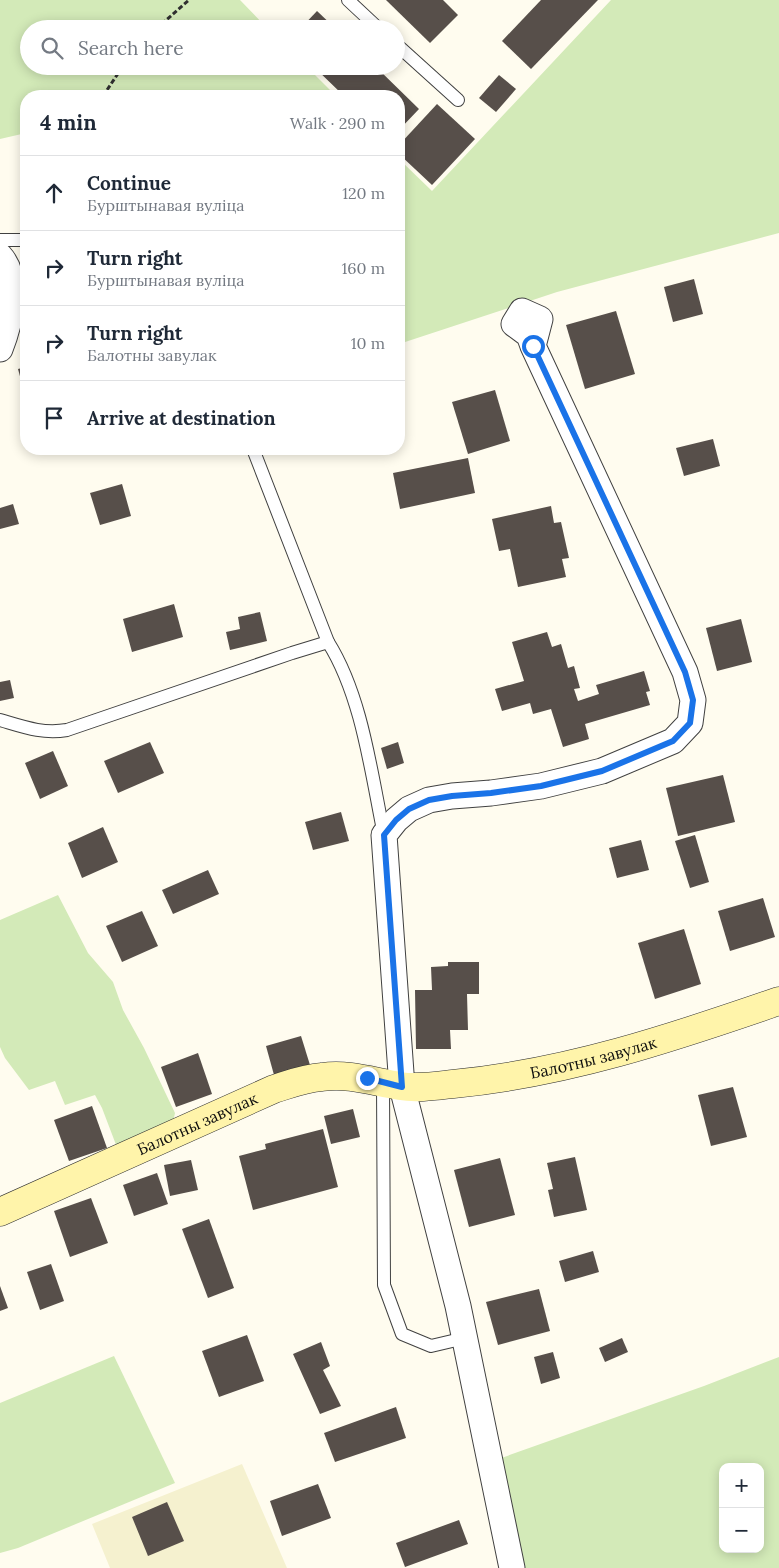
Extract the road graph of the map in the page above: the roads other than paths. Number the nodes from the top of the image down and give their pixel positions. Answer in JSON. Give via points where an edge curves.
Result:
{"nodes":[{"id":1,"x":348,"y":0,"type":"edge"},
{"id":2,"x":369,"y":20,"type":"edge"},
{"id":3,"x":405,"y":52,"type":"edge"},
{"id":4,"x":458,"y":100,"type":"dead end"},
{"id":5,"x":0,"y":240,"type":"edge"},
{"id":6,"x":20,"y":240,"type":"edge"},
{"id":7,"x":0,"y":256,"type":"edge"},
{"id":8,"x":533,"y":346,"type":"dead end"},
{"id":9,"x":0,"y":349,"type":"edge"},
{"id":10,"x":255,"y":455,"type":"edge"},
{"id":11,"x":328,"y":642,"type":"junction"},
{"id":12,"x":0,"y":720,"type":"edge"},
{"id":13,"x":384,"y":835,"type":"junction"},
{"id":14,"x":779,"y":1001,"type":"edge"},
{"id":15,"x":393,"y":1085,"type":"junction"},
{"id":16,"x":0,"y":1212,"type":"edge"},
{"id":17,"x":465,"y":1338,"type":"junction"},
{"id":18,"x":512,"y":1568,"type":"edge"}],
"edges":[{"from":1,"to":2,"type":"lane"},
{"from":3,"to":4,"type":"lane"},
{"from":5,"to":6,"type":"lane"},
{"from":7,"to":9,"type":"street","via":[[10,276],[12,305]]},
{"from":8,"to":13,"type":"street","via":[[685,672],[693,700],[690,723],[673,741],[602,771],[541,786],[429,800],[409,809]]},
{"from":10,"to":11,"type":"lane"},
{"from":11,"to":12,"type":"lane","via":[[67,730],[37,731]]},
{"from":11,"to":13,"type":"lane","via":[[338,658],[359,716]]},
{"from":13,"to":15,"type":"street"},
{"from":14,"to":15,"type":"main road","name":"Балотны завулак","via":[[645,1046],[557,1068],[456,1084]]},
{"from":15,"to":16,"type":"main road","name":"Балотны завулак","via":[[345,1076],[323,1076],[274,1089]]},
{"from":15,"to":17,"type":"street"},
{"from":15,"to":17,"type":"lane","via":[[384,1284],[402,1334],[431,1346]]},
{"from":17,"to":18,"type":"street"}]}
